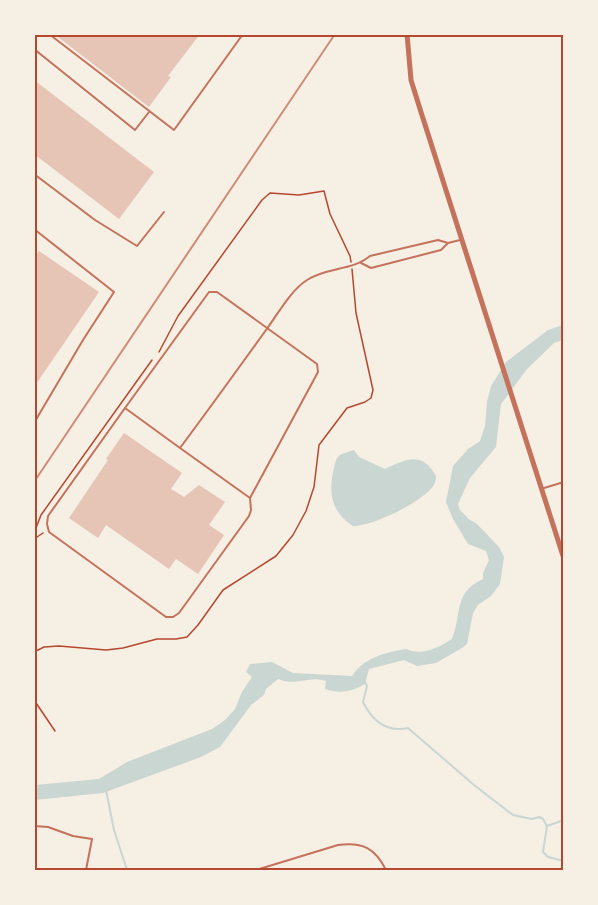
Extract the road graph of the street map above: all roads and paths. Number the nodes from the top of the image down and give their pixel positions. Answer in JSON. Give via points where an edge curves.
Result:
{"nodes":[{"id":1,"x":49,"y":34,"type":"edge"},
{"id":2,"x":243,"y":34,"type":"edge"},
{"id":3,"x":407,"y":34,"type":"edge"},
{"id":4,"x":34,"y":49,"type":"edge"},
{"id":5,"x":149,"y":112,"type":"junction"},
{"id":6,"x":34,"y":174,"type":"edge"},
{"id":7,"x":164,"y":212,"type":"dead end"},
{"id":8,"x":35,"y":231,"type":"edge"},
{"id":9,"x":461,"y":240,"type":"junction"},
{"id":10,"x":448,"y":243,"type":"junction"},
{"id":11,"x":361,"y":263,"type":"junction"},
{"id":12,"x":352,"y":272,"type":"dead end"},
{"id":13,"x":268,"y":328,"type":"junction"},
{"id":14,"x":125,"y":408,"type":"junction"},
{"id":15,"x":34,"y":423,"type":"edge"},
{"id":16,"x":180,"y":448,"type":"junction"},
{"id":17,"x":564,"y":482,"type":"edge"},
{"id":18,"x":541,"y":489,"type":"junction"},
{"id":19,"x":250,"y":498,"type":"junction"},
{"id":20,"x":48,"y":529,"type":"junction"},
{"id":21,"x":34,"y":538,"type":"edge"},
{"id":22,"x":564,"y":559,"type":"edge"},
{"id":23,"x":34,"y":652,"type":"edge"},
{"id":24,"x":34,"y":700,"type":"edge"},
{"id":25,"x":55,"y":731,"type":"dead end"},
{"id":26,"x":34,"y":826,"type":"edge"},
{"id":27,"x":86,"y":870,"type":"edge"},
{"id":28,"x":256,"y":870,"type":"edge"},
{"id":29,"x":386,"y":870,"type":"edge"}],
"edges":[{"from":1,"to":5,"type":"lane"},
{"from":2,"to":5,"type":"lane","via":[[174,130]]},
{"from":3,"to":9,"type":"street","via":[[411,80]]},
{"from":4,"to":5,"type":"lane","via":[[135,130]]},
{"from":6,"to":7,"type":"lane","via":[[137,246]]},
{"from":8,"to":15,"type":"lane","via":[[114,292]]},
{"from":9,"to":10,"type":"lane"},
{"from":9,"to":18,"type":"street"},
{"from":10,"to":11,"type":"lane","via":[[438,240],[370,256]]},
{"from":10,"to":11,"type":"lane","via":[[441,250],[371,268]]},
{"from":11,"to":13,"type":"lane","via":[[319,273],[305,281]]},
{"from":12,"to":23,"type":"path","via":[[356,313],[373,390],[371,398],[346,408],[319,445],[314,487],[306,511],[276,556],[223,590],[187,637],[106,650],[60,646]]},
{"from":13,"to":14,"type":"lane","via":[[217,292],[209,292]]},
{"from":13,"to":16,"type":"lane"},
{"from":13,"to":19,"type":"lane","via":[[317,364],[318,372]]},
{"from":14,"to":16,"type":"lane"},
{"from":14,"to":20,"type":"lane","via":[[48,516]]},
{"from":16,"to":19,"type":"lane"},
{"from":17,"to":18,"type":"lane"},
{"from":18,"to":22,"type":"street"},
{"from":19,"to":20,"type":"lane","via":[[249,516],[173,617],[166,617]]},
{"from":20,"to":21,"type":"path"},
{"from":24,"to":25,"type":"path"},
{"from":26,"to":27,"type":"lane","via":[[92,839]]},
{"from":28,"to":29,"type":"lane","via":[[352,843],[372,851]]}]}
